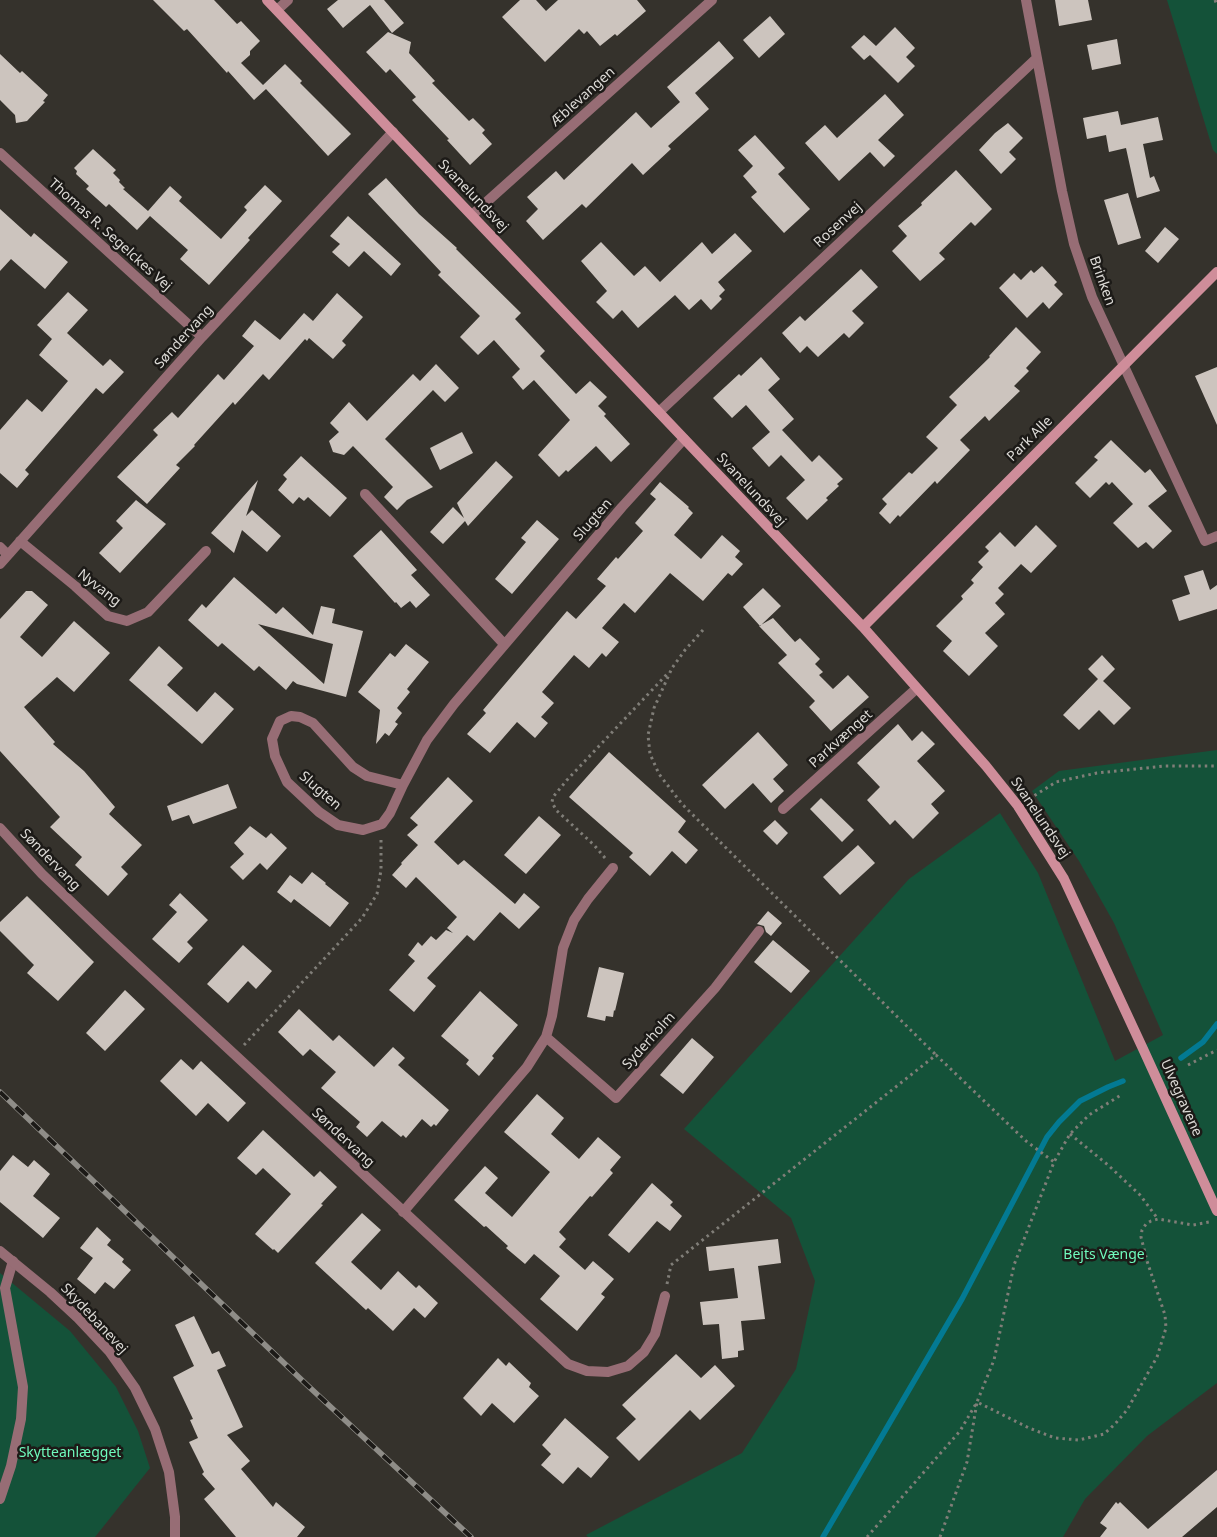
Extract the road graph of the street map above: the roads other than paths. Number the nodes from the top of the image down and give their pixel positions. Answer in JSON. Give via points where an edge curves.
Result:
{"nodes":[{"id":1,"x":267,"y":0,"type":"edge"},
{"id":2,"x":288,"y":0,"type":"edge"},
{"id":3,"x":712,"y":0,"type":"edge"},
{"id":4,"x":1026,"y":0,"type":"edge"},
{"id":5,"x":276,"y":10,"type":"junction"},
{"id":6,"x":1036,"y":59,"type":"junction"},
{"id":7,"x":393,"y":132,"type":"junction"},
{"id":8,"x":0,"y":153,"type":"edge"},
{"id":9,"x":472,"y":215,"type":"junction"},
{"id":10,"x":1217,"y":272,"type":"edge"},
{"id":11,"x":202,"y":336,"type":"junction"},
{"id":12,"x":1123,"y":365,"type":"junction"},
{"id":13,"x":659,"y":412,"type":"junction"},
{"id":14,"x":684,"y":439,"type":"junction"},
{"id":15,"x":364,"y":494,"type":"dead end"},
{"id":16,"x":1217,"y":536,"type":"edge"},
{"id":17,"x":20,"y":541,"type":"junction"},
{"id":18,"x":0,"y":547,"type":"edge"},
{"id":19,"x":206,"y":551,"type":"dead end"},
{"id":20,"x":8,"y":555,"type":"junction"},
{"id":21,"x":0,"y":564,"type":"edge"},
{"id":22,"x":863,"y":627,"type":"junction"},
{"id":23,"x":504,"y":644,"type":"junction"},
{"id":24,"x":916,"y":688,"type":"junction"},
{"id":25,"x":402,"y":785,"type":"junction"},
{"id":26,"x":784,"y":809,"type":"dead end"},
{"id":27,"x":0,"y":828,"type":"edge"},
{"id":28,"x":614,"y":868,"type":"road end"},
{"id":29,"x":759,"y":931,"type":"dead end"},
{"id":30,"x":546,"y":1037,"type":"junction"},
{"id":31,"x":1144,"y":1051,"type":"joint"},
{"id":32,"x":1217,"y":1211,"type":"edge"},
{"id":33,"x":403,"y":1212,"type":"junction"},
{"id":34,"x":0,"y":1251,"type":"edge"},
{"id":35,"x":13,"y":1261,"type":"junction"},
{"id":36,"x":665,"y":1296,"type":"road end"},
{"id":37,"x":0,"y":1499,"type":"edge"},
{"id":38,"x":175,"y":1537,"type":"edge"}],
"edges":[{"from":1,"to":5,"type":"street","name":"Svanelundsvej"},
{"from":2,"to":5,"type":"street"},
{"from":3,"to":9,"type":"street","name":"Æblevangen"},
{"from":4,"to":6,"type":"street","name":"Brinken"},
{"from":5,"to":7,"type":"street","name":"Svanelundsvej"},
{"from":6,"to":12,"type":"street","name":"Brinken","via":[[1074,244],[1092,297]]},
{"from":6,"to":13,"type":"street","name":"Rosenvej"},
{"from":7,"to":9,"type":"street","name":"Svanelundsvej"},
{"from":7,"to":11,"type":"street","name":"Søndervang"},
{"from":8,"to":11,"type":"street","name":"Thomas R. Segelckes Vej"},
{"from":9,"to":13,"type":"street","name":"Svanelundsvej"},
{"from":10,"to":12,"type":"street","name":"Park Alle"},
{"from":11,"to":17,"type":"street","name":"Søndervang"},
{"from":12,"to":16,"type":"street","name":"Brinken","via":[[1205,541]]},
{"from":12,"to":22,"type":"street","name":"Park Alle"},
{"from":13,"to":14,"type":"street","name":"Svanelundsvej"},
{"from":14,"to":22,"type":"street","name":"Svanelundsvej"},
{"from":14,"to":23,"type":"street","name":"Slugten"},
{"from":15,"to":23,"type":"street"},
{"from":17,"to":19,"type":"street","name":"Nyvang","via":[[108,616],[127,621],[148,612]]},
{"from":17,"to":20,"type":"street","name":"Søndervang"},
{"from":18,"to":20,"type":"street"},
{"from":20,"to":21,"type":"street","name":"Søndervang"},
{"from":22,"to":24,"type":"street","name":"Svanelundsvej"},
{"from":23,"to":25,"type":"street","name":"Slugten","via":[[427,740]]},
{"from":24,"to":26,"type":"street","name":"Parkvænget"},
{"from":24,"to":31,"type":"street","name":"Svanelundsvej","via":[[1018,806],[1064,879]]},
{"from":25,"to":25,"type":"street","name":"Slugten","via":[[382,824],[363,830],[338,825],[287,782],[275,756],[272,739],[280,721],[291,716],[300,717],[313,723],[353,767],[368,776]]},
{"from":27,"to":33,"type":"street","name":"Søndervang","via":[[101,931]]},
{"from":28,"to":30,"type":"street","via":[[574,920],[563,948]]},
{"from":29,"to":30,"type":"street","name":"Syderholm","via":[[715,988],[616,1098]]},
{"from":30,"to":33,"type":"street","via":[[526,1067]]},
{"from":31,"to":32,"type":"street","name":"Ulvegravene"},
{"from":33,"to":36,"type":"street","name":"Søndervang","via":[[568,1364],[587,1372],[608,1372],[628,1366],[644,1352],[655,1334]]},
{"from":34,"to":35,"type":"street","name":"Skydebanevej"},
{"from":35,"to":37,"type":"street","via":[[5,1288],[23,1387],[21,1419]]},
{"from":35,"to":38,"type":"street","name":"Skydebanevej","via":[[78,1318],[109,1351],[135,1388],[155,1429],[168,1472]]}]}
